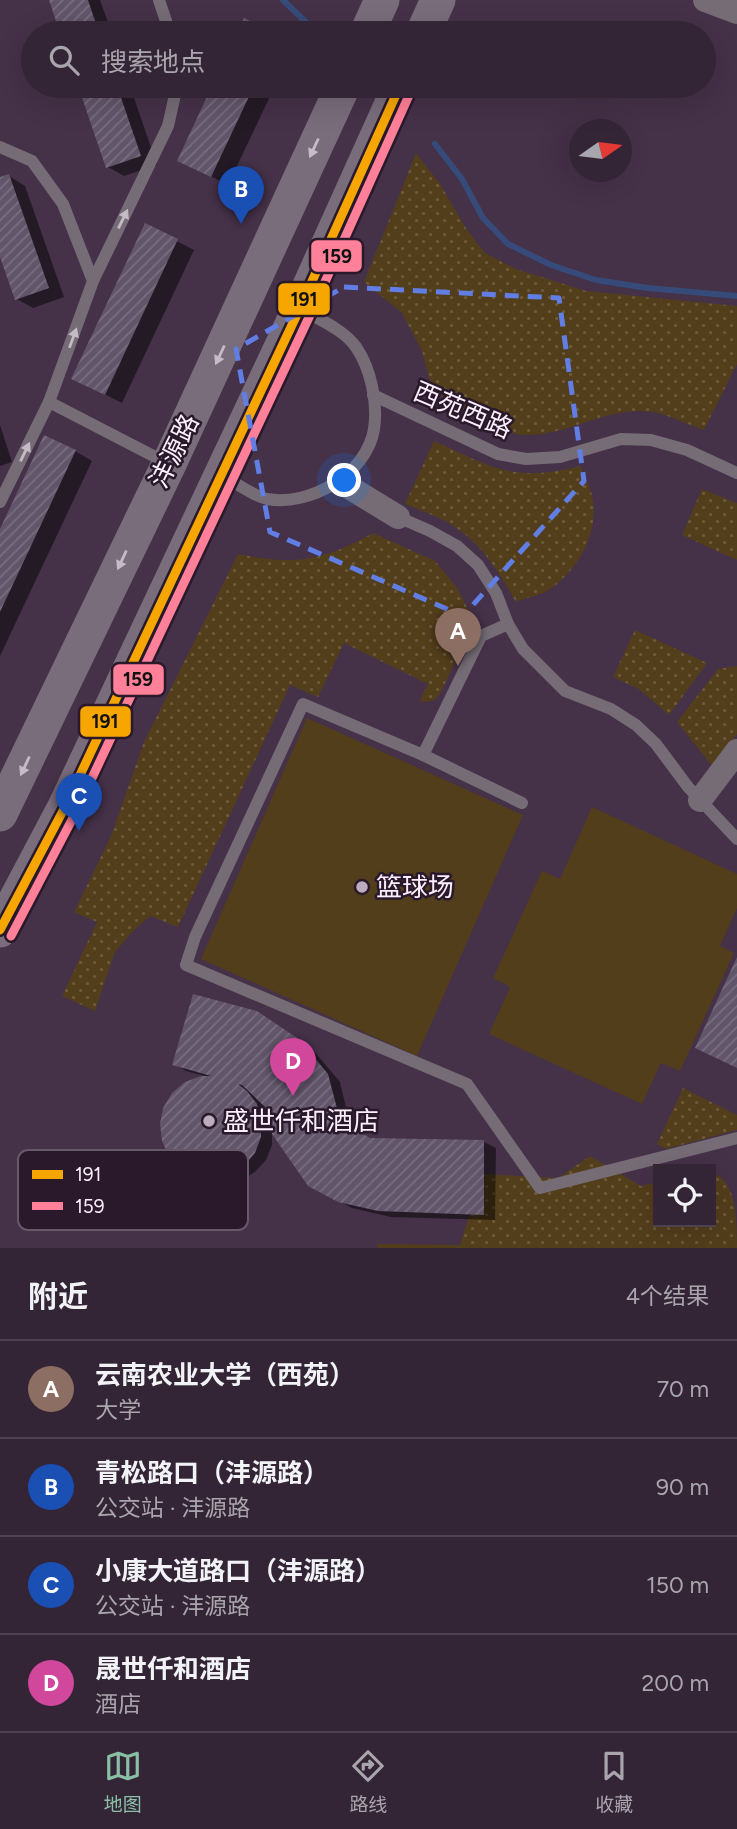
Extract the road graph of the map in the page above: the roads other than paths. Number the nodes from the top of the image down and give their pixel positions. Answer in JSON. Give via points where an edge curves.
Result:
{"nodes":[{"id":1,"x":159,"y":0,"type":"edge"},
{"id":2,"x":382,"y":0,"type":"edge"},
{"id":3,"x":438,"y":0,"type":"edge"},
{"id":4,"x":705,"y":0,"type":"edge"},
{"id":5,"x":737,"y":12,"type":"edge"},
{"id":6,"x":166,"y":21,"type":"edge"},
{"id":7,"x":372,"y":21,"type":"edge"},
{"id":8,"x":429,"y":21,"type":"edge"},
{"id":9,"x":174,"y":98,"type":"edge"},
{"id":10,"x":337,"y":98,"type":"edge"},
{"id":11,"x":395,"y":98,"type":"edge"},
{"id":12,"x":0,"y":146,"type":"edge"},
{"id":13,"x":93,"y":281,"type":"junction"},
{"id":14,"x":300,"y":308,"type":"junction"},
{"id":15,"x":373,"y":396,"type":"junction"},
{"id":16,"x":49,"y":402,"type":"junction"},
{"id":17,"x":169,"y":464,"type":"junction"},
{"id":18,"x":737,"y":473,"type":"edge"},
{"id":19,"x":221,"y":474,"type":"junction"},
{"id":20,"x":339,"y":481,"type":"junction"},
{"id":21,"x":0,"y":502,"type":"edge"},
{"id":22,"x":398,"y":517,"type":"joint"},
{"id":23,"x":508,"y":624,"type":"junction"},
{"id":24,"x":737,"y":751,"type":"edge"},
{"id":25,"x":423,"y":755,"type":"junction"},
{"id":26,"x":700,"y":800,"type":"junction"},
{"id":27,"x":522,"y":803,"type":"dead end"},
{"id":28,"x":0,"y":814,"type":"edge"},
{"id":29,"x":737,"y":839,"type":"edge"},
{"id":30,"x":0,"y":930,"type":"edge"},
{"id":31,"x":737,"y":1138,"type":"edge"}],
"edges":[{"from":1,"to":6,"type":"lane"},
{"from":2,"to":7,"type":"main road"},
{"from":3,"to":8,"type":"main road"},
{"from":4,"to":5,"type":"street"},
{"from":13,"to":9,"type":"lane","one_way":true,"via":[[168,126]]},
{"from":10,"to":17,"type":"main road","name":"沣源路","one_way":true},
{"from":11,"to":14,"type":"main road","name":"沣源路"},
{"from":12,"to":13,"type":"lane","via":[[32,161],[63,204]]},
{"from":16,"to":13,"type":"lane","one_way":true},
{"from":14,"to":15,"type":"lane","via":[[355,346],[369,373]]},
{"from":14,"to":19,"type":"main road","name":"沣源路"},
{"from":15,"to":18,"type":"lane","name":"西苑西路","via":[[498,454],[526,459],[560,457],[621,439],[651,440],[687,450]]},
{"from":15,"to":20,"type":"lane","via":[[374,431],[363,456]]},
{"from":16,"to":17,"type":"lane"},
{"from":21,"to":16,"type":"lane","one_way":true},
{"from":17,"to":28,"type":"main road","name":"沣源路","one_way":true},
{"from":19,"to":20,"type":"lane","via":[[264,499],[287,501],[319,494]]},
{"from":19,"to":30,"type":"main road","name":"沣源路","via":[[65,807]]},
{"from":20,"to":22,"type":"street"},
{"from":22,"to":23,"type":"lane","via":[[457,546],[478,565]]},
{"from":23,"to":25,"type":"lane","via":[[481,636]]},
{"from":23,"to":26,"type":"lane","via":[[523,649],[565,691],[611,709],[636,725]]},
{"from":24,"to":26,"type":"street"},
{"from":25,"to":27,"type":"lane"},
{"from":25,"to":31,"type":"lane","via":[[303,704],[186,965],[467,1084],[540,1188]]},
{"from":26,"to":29,"type":"lane"}]}
